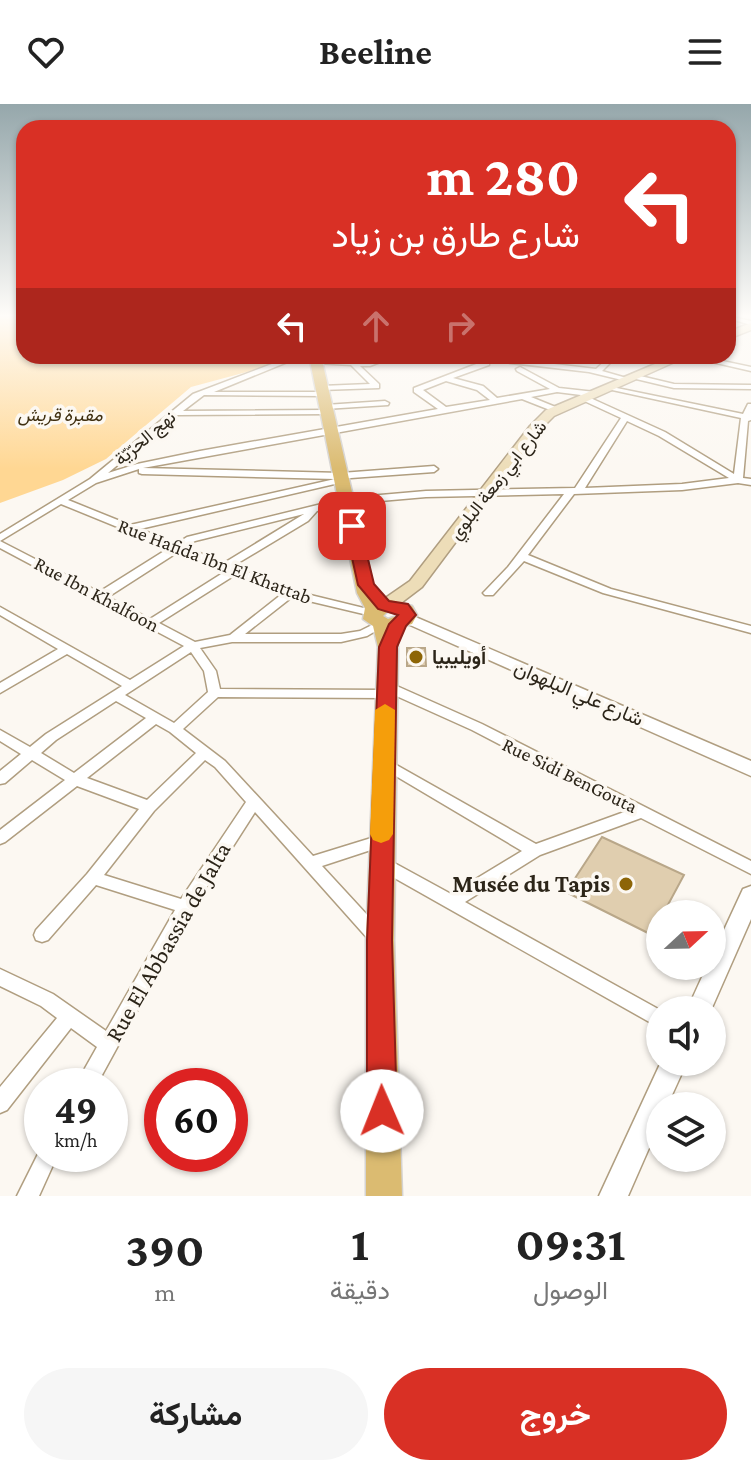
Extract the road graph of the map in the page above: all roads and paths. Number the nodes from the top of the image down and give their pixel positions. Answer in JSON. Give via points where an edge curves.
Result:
{"nodes":[{"id":1,"x":270,"y":367,"type":"edge"},
{"id":2,"x":318,"y":367,"type":"edge"},
{"id":3,"x":357,"y":367,"type":"edge"},
{"id":4,"x":476,"y":367,"type":"edge"},
{"id":5,"x":504,"y":367,"type":"edge"},
{"id":6,"x":581,"y":367,"type":"edge"},
{"id":7,"x":602,"y":367,"type":"edge"},
{"id":8,"x":657,"y":367,"type":"edge"},
{"id":9,"x":599,"y":370,"type":"junction"},
{"id":10,"x":630,"y":377,"type":"junction"},
{"id":11,"x":444,"y":379,"type":"junction"},
{"id":12,"x":751,"y":387,"type":"edge"},
{"id":13,"x":607,"y":388,"type":"junction"},
{"id":14,"x":557,"y":390,"type":"junction"},
{"id":15,"x":200,"y":394,"type":"junction"},
{"id":16,"x":588,"y":396,"type":"junction"},
{"id":17,"x":525,"y":397,"type":"junction"},
{"id":18,"x":324,"y":400,"type":"junction"},
{"id":19,"x":497,"y":402,"type":"junction"},
{"id":20,"x":385,"y":403,"type":"dead end"},
{"id":21,"x":751,"y":406,"type":"edge"},
{"id":22,"x":555,"y":410,"type":"junction"},
{"id":23,"x":446,"y":411,"type":"junction"},
{"id":24,"x":176,"y":413,"type":"junction"},
{"id":25,"x":625,"y":417,"type":"junction"},
{"id":26,"x":748,"y":418,"type":"edge"},
{"id":27,"x":331,"y":431,"type":"junction"},
{"id":28,"x":434,"y":469,"type":"dead end"},
{"id":29,"x":124,"y":470,"type":"junction"},
{"id":30,"x":296,"y":475,"type":"junction"},
{"id":31,"x":342,"y":478,"type":"junction"},
{"id":32,"x":738,"y":480,"type":"junction"},
{"id":33,"x":93,"y":481,"type":"junction"},
{"id":34,"x":751,"y":482,"type":"edge"},
{"id":35,"x":303,"y":488,"type":"junction"},
{"id":36,"x":489,"y":492,"type":"junction"},
{"id":37,"x":574,"y":492,"type":"junction"},
{"id":38,"x":61,"y":501,"type":"junction"},
{"id":39,"x":346,"y":501,"type":"junction"},
{"id":40,"x":314,"y":508,"type":"junction"},
{"id":41,"x":132,"y":528,"type":"junction"},
{"id":42,"x":0,"y":541,"type":"edge"},
{"id":43,"x":175,"y":547,"type":"junction"},
{"id":44,"x":523,"y":557,"type":"junction"},
{"id":45,"x":229,"y":569,"type":"junction"},
{"id":46,"x":290,"y":593,"type":"junction"},
{"id":47,"x":489,"y":593,"type":"dead end"},
{"id":48,"x":101,"y":596,"type":"junction"},
{"id":49,"x":4,"y":616,"type":"edge"},
{"id":50,"x":388,"y":618,"type":"junction"},
{"id":51,"x":152,"y":623,"type":"junction"},
{"id":52,"x":751,"y":630,"type":"edge"},
{"id":53,"x":232,"y":638,"type":"junction"},
{"id":54,"x":193,"y":646,"type":"junction"},
{"id":55,"x":66,"y":649,"type":"junction"},
{"id":56,"x":129,"y":685,"type":"junction"},
{"id":57,"x":0,"y":689,"type":"edge"},
{"id":58,"x":386,"y":690,"type":"junction"},
{"id":59,"x":215,"y":693,"type":"junction"},
{"id":60,"x":115,"y":695,"type":"junction"},
{"id":61,"x":156,"y":717,"type":"junction"},
{"id":62,"x":175,"y":729,"type":"junction"},
{"id":63,"x":0,"y":735,"type":"edge"},
{"id":64,"x":205,"y":752,"type":"junction"},
{"id":65,"x":32,"y":754,"type":"junction"},
{"id":66,"x":384,"y":763,"type":"junction"},
{"id":67,"x":751,"y":769,"type":"edge"},
{"id":68,"x":0,"y":779,"type":"edge"},
{"id":69,"x":74,"y":779,"type":"junction"},
{"id":70,"x":254,"y":801,"type":"junction"},
{"id":71,"x":149,"y":807,"type":"junction"},
{"id":72,"x":643,"y":811,"type":"junction"},
{"id":73,"x":0,"y":838,"type":"edge"},
{"id":74,"x":535,"y":851,"type":"junction"},
{"id":75,"x":381,"y":852,"type":"junction"},
{"id":76,"x":311,"y":863,"type":"junction"},
{"id":77,"x":751,"y":868,"type":"edge"},
{"id":78,"x":93,"y":878,"type":"junction"},
{"id":79,"x":751,"y":895,"type":"edge"},
{"id":80,"x":450,"y":903,"type":"junction"},
{"id":81,"x":185,"y":907,"type":"junction"},
{"id":82,"x":42,"y":935,"type":"dead end"},
{"id":83,"x":380,"y":940,"type":"junction"},
{"id":84,"x":0,"y":977,"type":"edge"},
{"id":85,"x":705,"y":996,"type":"edge"},
{"id":86,"x":646,"y":1012,"type":"edge"},
{"id":87,"x":70,"y":1015,"type":"junction"},
{"id":88,"x":108,"y":1044,"type":"junction"},
{"id":89,"x":95,"y":1068,"type":"edge"},
{"id":90,"x":668,"y":1076,"type":"edge"},
{"id":91,"x":0,"y":1103,"type":"edge"},
{"id":92,"x":39,"y":1172,"type":"edge"},
{"id":93,"x":28,"y":1196,"type":"edge"},
{"id":94,"x":384,"y":1196,"type":"edge"},
{"id":95,"x":613,"y":1196,"type":"edge"}],
"edges":[{"from":1,"to":15,"type":"street","name":"نهج الحرّيّة"},
{"from":2,"to":18,"type":"main road"},
{"from":3,"to":18,"type":"street","via":[[376,386]]},
{"from":4,"to":11,"type":"street"},
{"from":5,"to":14,"type":"street","via":[[531,373]]},
{"from":6,"to":9,"type":"street"},
{"from":7,"to":9,"type":"street"},
{"from":8,"to":10,"type":"main road","name":"شارع ابي زمعة البلوي"},
{"from":9,"to":10,"type":"street"},
{"from":10,"to":12,"type":"street","via":[[674,386]]},
{"from":10,"to":13,"type":"main road","name":"شارع ابي زمعة البلوي"},
{"from":11,"to":19,"type":"street","via":[[480,388]]},
{"from":11,"to":23,"type":"street","via":[[417,390]]},
{"from":13,"to":16,"type":"main road","name":"شارع ابي زمعة البلوي"},
{"from":13,"to":26,"type":"street"},
{"from":14,"to":16,"type":"street"},
{"from":14,"to":17,"type":"street"},
{"from":15,"to":18,"type":"street"},
{"from":15,"to":24,"type":"street","name":"نهج الحرّيّة"},
{"from":16,"to":22,"type":"main road","name":"شارع ابي زمعة البلوي"},
{"from":16,"to":25,"type":"street"},
{"from":17,"to":19,"type":"street"},
{"from":17,"to":22,"type":"street"},
{"from":18,"to":20,"type":"street"},
{"from":18,"to":24,"type":"street"},
{"from":18,"to":27,"type":"main road"},
{"from":19,"to":23,"type":"street"},
{"from":21,"to":26,"type":"street"},
{"from":22,"to":36,"type":"main road","name":"شارع ابي زمعة البلوي","via":[[534,429]]},
{"from":23,"to":27,"type":"street"},
{"from":24,"to":33,"type":"street","name":"نهج الحرّيّة"},
{"from":25,"to":32,"type":"street"},
{"from":25,"to":37,"type":"street"},
{"from":26,"to":32,"type":"street"},
{"from":27,"to":29,"type":"street"},
{"from":27,"to":31,"type":"main road"},
{"from":28,"to":31,"type":"street"},
{"from":29,"to":30,"type":"street"},
{"from":29,"to":33,"type":"street"},
{"from":30,"to":31,"type":"street"},
{"from":30,"to":35,"type":"street"},
{"from":31,"to":35,"type":"street"},
{"from":31,"to":39,"type":"main road"},
{"from":32,"to":34,"type":"street"},
{"from":32,"to":37,"type":"street"},
{"from":33,"to":38,"type":"street","name":"نهج الحرّيّة"},
{"from":35,"to":41,"type":"street"},
{"from":36,"to":37,"type":"street"},
{"from":36,"to":39,"type":"street"},
{"from":36,"to":50,"type":"main road","name":"شارع ابي زمعة البلوي"},
{"from":37,"to":44,"type":"street","via":[[538,529]]},
{"from":38,"to":41,"type":"street","name":"Rue Hafida Ibn El Khattab"},
{"from":38,"to":42,"type":"street","name":"نهج الحرّيّة"},
{"from":39,"to":40,"type":"street"},
{"from":39,"to":50,"type":"main road","via":[[369,600]]},
{"from":40,"to":43,"type":"street","via":[[209,532]]},
{"from":40,"to":45,"type":"street","via":[[299,524]]},
{"from":41,"to":43,"type":"street","name":"Rue Hafida Ibn El Khattab"},
{"from":42,"to":48,"type":"street","name":"Rue Ibn Khalfoon"},
{"from":43,"to":45,"type":"street","name":"Rue Hafida Ibn El Khattab"},
{"from":43,"to":48,"type":"street"},
{"from":44,"to":47,"type":"street"},
{"from":44,"to":52,"type":"street","via":[[607,591]]},
{"from":45,"to":46,"type":"street","name":"Rue Hafida Ibn El Khattab"},
{"from":45,"to":51,"type":"street"},
{"from":46,"to":50,"type":"street","name":"Rue Hafida Ibn El Khattab"},
{"from":46,"to":53,"type":"street"},
{"from":48,"to":51,"type":"street","name":"Rue Ibn Khalfoon"},
{"from":49,"to":55,"type":"street"},
{"from":50,"to":53,"type":"street","via":[[363,634],[329,640]]},
{"from":50,"to":58,"type":"main road"},
{"from":50,"to":67,"type":"street","name":"شارع علي البلهوان"},
{"from":51,"to":54,"type":"street","name":"Rue Ibn Khalfoon"},
{"from":53,"to":54,"type":"street"},
{"from":54,"to":56,"type":"street"},
{"from":54,"to":59,"type":"street","via":[[210,671]]},
{"from":55,"to":56,"type":"street"},
{"from":55,"to":57,"type":"street"},
{"from":56,"to":60,"type":"street"},
{"from":58,"to":59,"type":"street"},
{"from":58,"to":66,"type":"main road"},
{"from":58,"to":72,"type":"street","name":"Rue Sidi BenGouta"},
{"from":59,"to":62,"type":"street"},
{"from":60,"to":61,"type":"street"},
{"from":60,"to":65,"type":"street"},
{"from":61,"to":62,"type":"street"},
{"from":61,"to":69,"type":"street"},
{"from":62,"to":64,"type":"street"},
{"from":63,"to":65,"type":"street"},
{"from":64,"to":70,"type":"street"},
{"from":64,"to":71,"type":"street"},
{"from":65,"to":68,"type":"street"},
{"from":65,"to":69,"type":"street"},
{"from":66,"to":74,"type":"street"},
{"from":66,"to":75,"type":"main road"},
{"from":69,"to":71,"type":"street"},
{"from":69,"to":73,"type":"street"},
{"from":70,"to":76,"type":"street"},
{"from":70,"to":81,"type":"street","name":"Rue El Abbassia de Jalta"},
{"from":71,"to":78,"type":"street"},
{"from":72,"to":74,"type":"street"},
{"from":72,"to":77,"type":"street","name":"Rue Sidi BenGouta"},
{"from":74,"to":80,"type":"street"},
{"from":75,"to":76,"type":"street"},
{"from":75,"to":80,"type":"street"},
{"from":75,"to":83,"type":"main road"},
{"from":76,"to":83,"type":"street"},
{"from":78,"to":81,"type":"street"},
{"from":78,"to":82,"type":"street"},
{"from":79,"to":85,"type":"street"},
{"from":80,"to":86,"type":"street"},
{"from":81,"to":88,"type":"street","name":"Rue El Abbassia de Jalta"},
{"from":83,"to":94,"type":"main road"},
{"from":84,"to":87,"type":"street"},
{"from":87,"to":88,"type":"street"},
{"from":87,"to":91,"type":"street"},
{"from":88,"to":89,"type":"street","name":"Rue El Abbassia de Jalta"},
{"from":90,"to":95,"type":"street"},
{"from":92,"to":93,"type":"street"}]}
